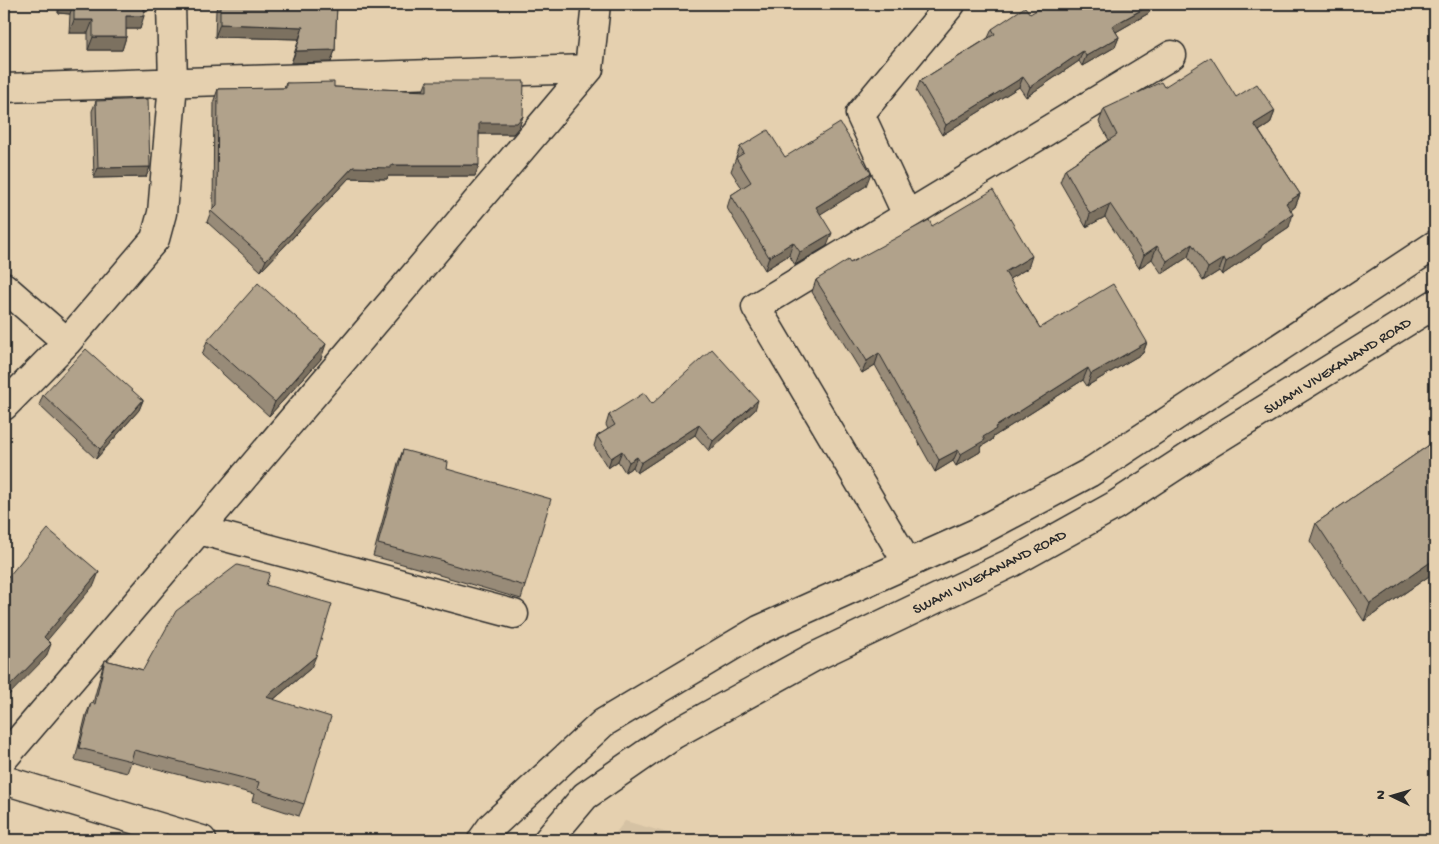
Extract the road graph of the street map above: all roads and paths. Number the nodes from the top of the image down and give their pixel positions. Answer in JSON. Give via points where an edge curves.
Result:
{"nodes":[{"id":1,"x":171,"y":4,"type":"edge"},
{"id":2,"x":596,"y":4,"type":"edge"},
{"id":3,"x":951,"y":4,"type":"edge"},
{"id":4,"x":1172,"y":55,"type":"dead end"},
{"id":5,"x":589,"y":69,"type":"junction"},
{"id":6,"x":173,"y":83,"type":"junction"},
{"id":7,"x":4,"y":88,"type":"edge"},
{"id":8,"x":908,"y":215,"type":"junction"},
{"id":9,"x":1435,"y":245,"type":"edge"},
{"id":10,"x":4,"y":287,"type":"edge"},
{"id":11,"x":1435,"y":304,"type":"edge"},
{"id":12,"x":67,"y":342,"type":"junction"},
{"id":13,"x":4,"y":406,"type":"edge"},
{"id":14,"x":199,"y":530,"type":"junction"},
{"id":15,"x":908,"y":564,"type":"junction"},
{"id":16,"x":514,"y":614,"type":"dead end"},
{"id":17,"x":4,"y":758,"type":"edge"},
{"id":18,"x":4,"y":780,"type":"edge"},
{"id":19,"x":202,"y":840,"type":"edge"},
{"id":20,"x":482,"y":840,"type":"edge"},
{"id":21,"x":548,"y":840,"type":"edge"}],
"edges":[{"from":1,"to":6,"type":"street"},
{"from":2,"to":5,"type":"street"},
{"from":3,"to":8,"type":"street","via":[[860,114]]},
{"from":4,"to":8,"type":"street"},
{"from":5,"to":6,"type":"street"},
{"from":5,"to":14,"type":"street"},
{"from":6,"to":7,"type":"street"},
{"from":6,"to":12,"type":"street","via":[[162,213],[155,239]]},
{"from":8,"to":15,"type":"street","via":[[756,307]]},
{"from":9,"to":15,"type":"street","via":[[1089,473],[976,533]]},
{"from":10,"to":12,"type":"street"},
{"from":11,"to":21,"type":"street","name":"SWAMI VIVEKANAND ROAD","via":[[1114,506],[1014,562],[814,657],[673,736],[585,796]]},
{"from":12,"to":13,"type":"street"},
{"from":14,"to":16,"type":"street"},
{"from":14,"to":17,"type":"street"},
{"from":15,"to":20,"type":"street","via":[[759,630],[603,724],[492,826]]},
{"from":18,"to":19,"type":"street"}]}
